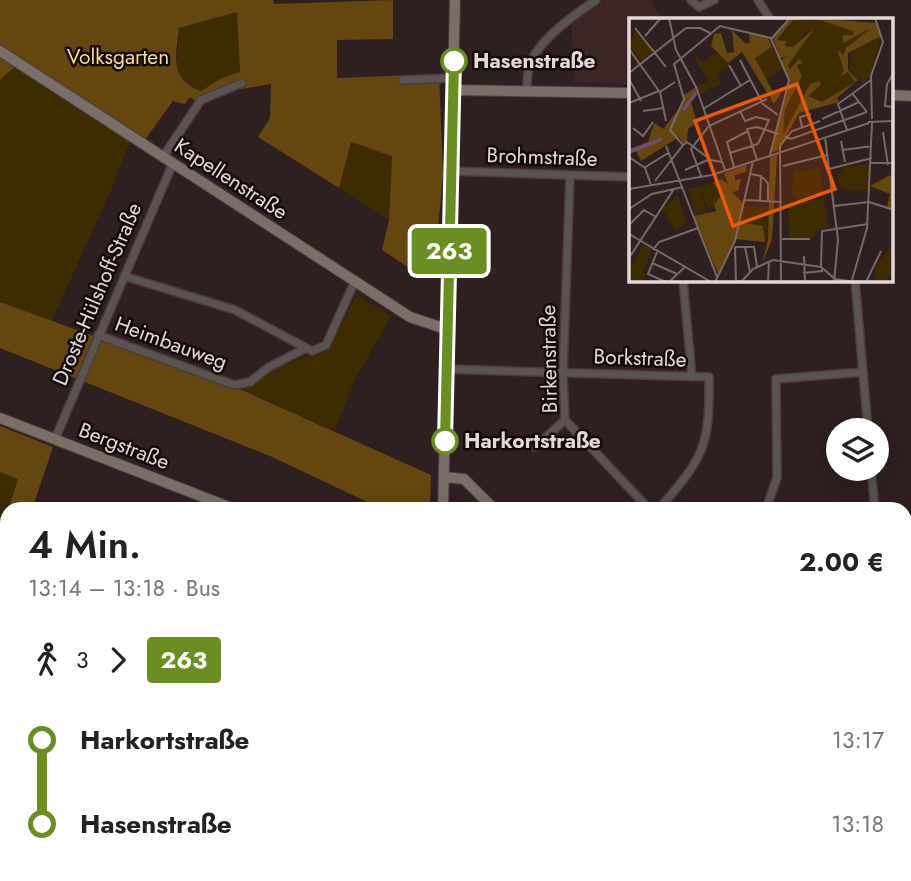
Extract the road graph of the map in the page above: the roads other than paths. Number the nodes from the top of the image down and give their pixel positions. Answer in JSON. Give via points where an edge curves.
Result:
{"nodes":[{"id":1,"x":455,"y":0,"type":"edge"},
{"id":2,"x":578,"y":0,"type":"edge"},
{"id":3,"x":596,"y":0,"type":"edge"},
{"id":4,"x":691,"y":0,"type":"edge"},
{"id":5,"x":714,"y":0,"type":"edge"},
{"id":6,"x":758,"y":0,"type":"edge"},
{"id":7,"x":580,"y":10,"type":"junction"},
{"id":8,"x":769,"y":18,"type":"edge"},
{"id":9,"x":0,"y":51,"type":"edge"},
{"id":10,"x":454,"y":78,"type":"junction"},
{"id":11,"x":403,"y":80,"type":"dead end"},
{"id":12,"x":242,"y":83,"type":"dead end"},
{"id":13,"x":454,"y":90,"type":"junction"},
{"id":14,"x":527,"y":91,"type":"junction"},
{"id":15,"x":629,"y":93,"type":"edge"},
{"id":16,"x":168,"y":160,"type":"junction"},
{"id":17,"x":451,"y":171,"type":"junction"},
{"id":18,"x":570,"y":176,"type":"junction"},
{"id":19,"x":629,"y":177,"type":"edge"},
{"id":20,"x":124,"y":276,"type":"junction"},
{"id":21,"x":355,"y":281,"type":"junction"},
{"id":22,"x":683,"y":282,"type":"edge"},
{"id":23,"x":855,"y":282,"type":"edge"},
{"id":24,"x":446,"y":329,"type":"junction"},
{"id":25,"x":99,"y":335,"type":"junction"},
{"id":26,"x":304,"y":349,"type":"junction"},
{"id":27,"x":445,"y":369,"type":"junction"},
{"id":28,"x":863,"y":372,"type":"junction"},
{"id":29,"x":563,"y":373,"type":"junction"},
{"id":30,"x":692,"y":377,"type":"junction"},
{"id":31,"x":0,"y":418,"type":"edge"},
{"id":32,"x":867,"y":418,"type":"edge"},
{"id":33,"x":565,"y":420,"type":"junction"},
{"id":34,"x":55,"y":439,"type":"junction"},
{"id":35,"x":535,"y":447,"type":"dead end"},
{"id":36,"x":444,"y":477,"type":"junction"},
{"id":37,"x":872,"y":481,"type":"edge"},
{"id":38,"x":216,"y":502,"type":"edge"},
{"id":39,"x":443,"y":502,"type":"edge"},
{"id":40,"x":487,"y":502,"type":"edge"},
{"id":41,"x":642,"y":502,"type":"edge"},
{"id":42,"x":665,"y":502,"type":"edge"},
{"id":43,"x":768,"y":502,"type":"edge"},
{"id":44,"x":874,"y":502,"type":"edge"}],
"edges":[{"from":1,"to":10,"type":"street"},
{"from":2,"to":7,"type":"street"},
{"from":3,"to":7,"type":"street"},
{"from":4,"to":5,"type":"street","via":[[699,7]]},
{"from":6,"to":8,"type":"street"},
{"from":7,"to":14,"type":"street","via":[[534,56]]},
{"from":9,"to":16,"type":"street","name":"Kapellenstraße"},
{"from":10,"to":11,"type":"street"},
{"from":10,"to":13,"type":"street"},
{"from":12,"to":16,"type":"street","name":"Droste-Hülshoff-Straße","via":[[201,100]]},
{"from":13,"to":14,"type":"street"},
{"from":13,"to":17,"type":"street"},
{"from":14,"to":15,"type":"street"},
{"from":16,"to":20,"type":"street","name":"Droste-Hülshoff-Straße"},
{"from":16,"to":21,"type":"street","name":"Kapellenstraße"},
{"from":17,"to":18,"type":"street","name":"Brohmstraße"},
{"from":17,"to":24,"type":"street"},
{"from":18,"to":19,"type":"street","name":"Brohmstraße"},
{"from":18,"to":29,"type":"street","name":"Birkenstraße"},
{"from":20,"to":25,"type":"street","name":"Droste-Hülshoff-Straße"},
{"from":20,"to":26,"type":"street","via":[[235,310]]},
{"from":21,"to":24,"type":"street","name":"Kapellenstraße","via":[[420,323]]},
{"from":21,"to":26,"type":"street","name":"Heimbauweg","via":[[326,345],[318,351]]},
{"from":22,"to":30,"type":"street"},
{"from":23,"to":28,"type":"street"},
{"from":24,"to":27,"type":"street"},
{"from":25,"to":26,"type":"street","name":"Heimbauweg","via":[[233,385],[250,382]]},
{"from":25,"to":34,"type":"street","name":"Droste-Hülshoff-Straße"},
{"from":27,"to":29,"type":"street","name":"Borkstraße"},
{"from":27,"to":36,"type":"street"},
{"from":28,"to":32,"type":"street"},
{"from":28,"to":43,"type":"street","via":[[776,379],[777,478]]},
{"from":29,"to":30,"type":"street","name":"Borkstraße"},
{"from":29,"to":33,"type":"street","name":"Birkenstraße"},
{"from":30,"to":42,"type":"street","name":"Borkstraße","via":[[709,377],[704,448],[693,470]]},
{"from":31,"to":34,"type":"street","name":"Bergstraße"},
{"from":33,"to":35,"type":"street"},
{"from":33,"to":41,"type":"street","name":"Birkenstraße"},
{"from":34,"to":38,"type":"street","name":"Bergstraße"},
{"from":36,"to":39,"type":"street"},
{"from":36,"to":40,"type":"street","via":[[464,479]]},
{"from":37,"to":44,"type":"street"}]}
